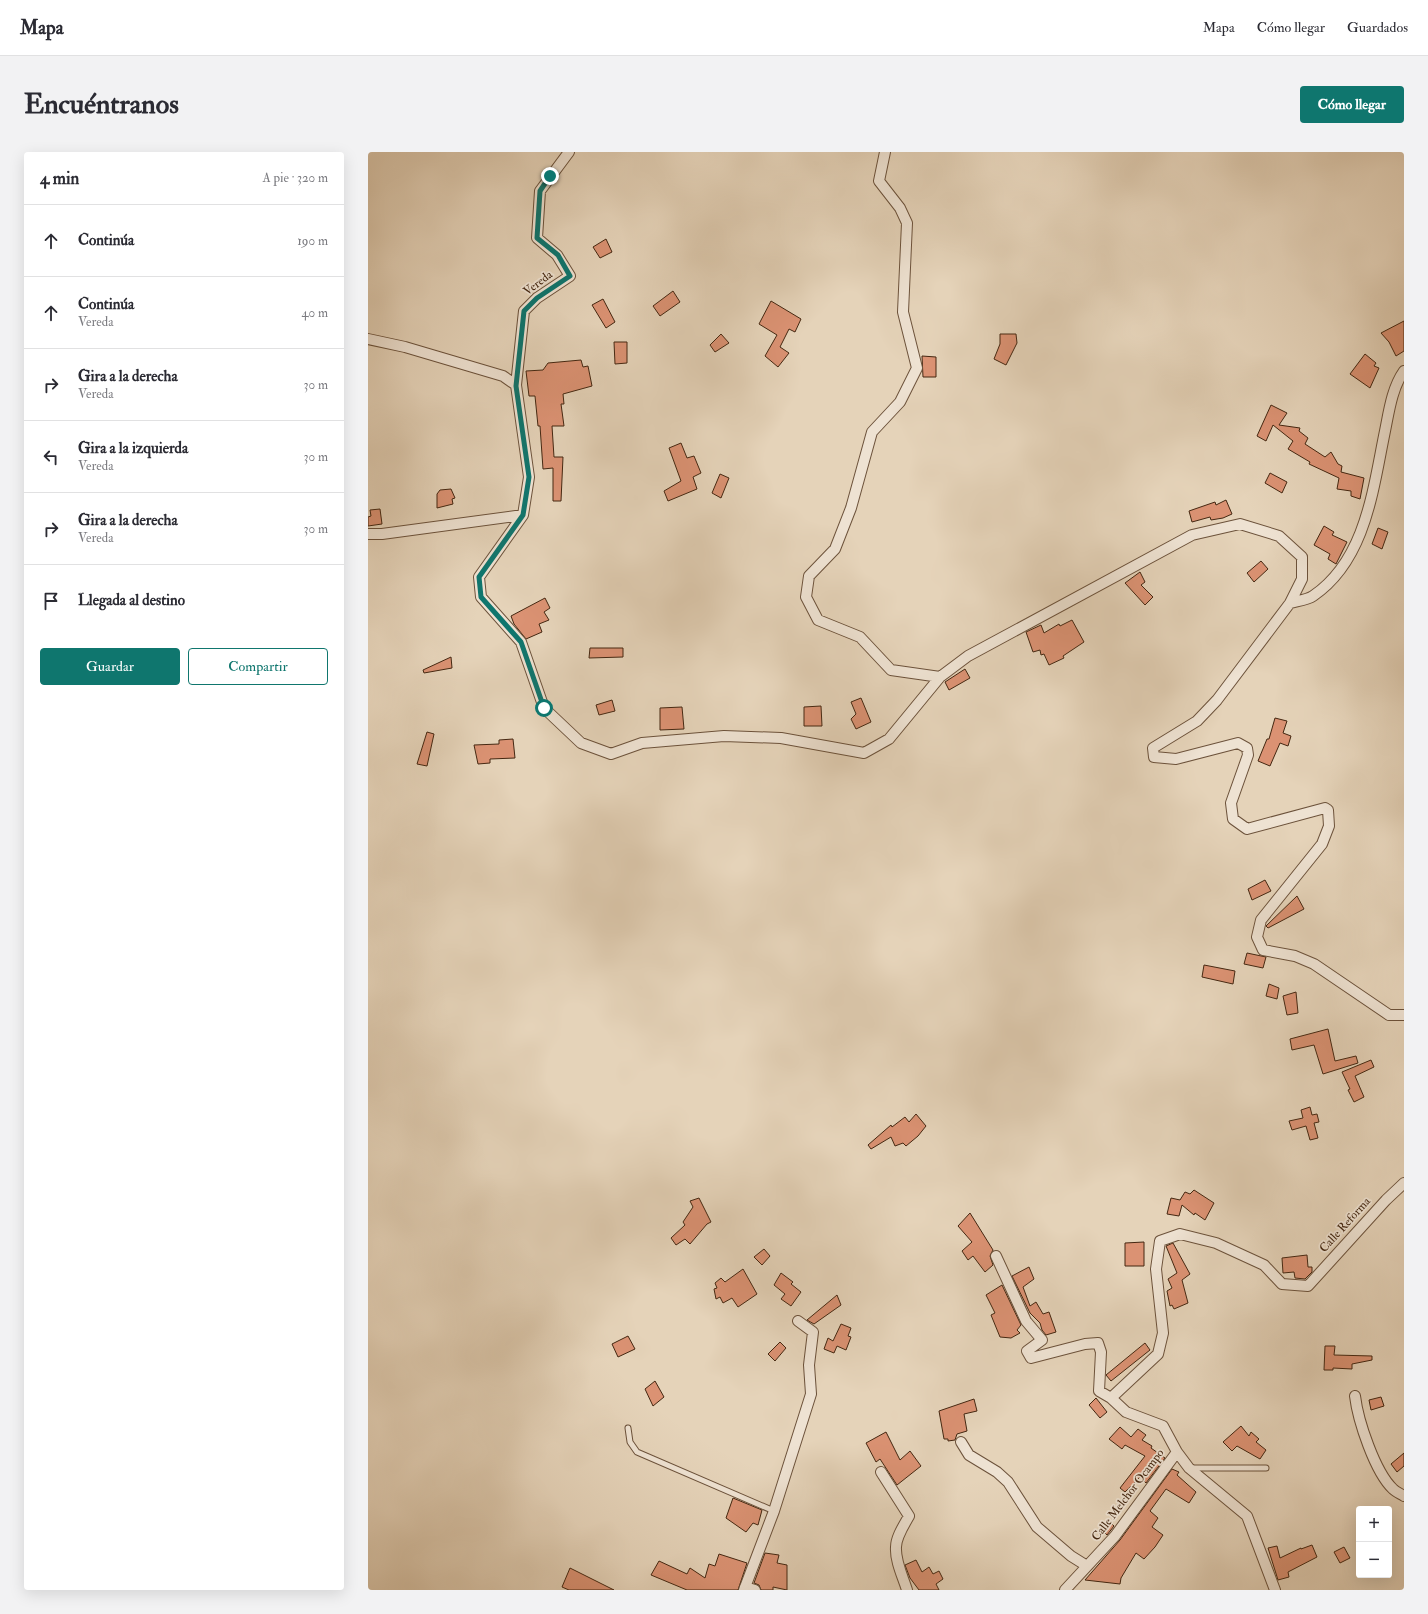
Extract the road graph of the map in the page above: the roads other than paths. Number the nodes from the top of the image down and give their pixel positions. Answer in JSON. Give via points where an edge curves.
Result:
{"nodes":[{"id":1,"x":570,"y":152,"type":"edge"},
{"id":2,"x":885,"y":152,"type":"edge"},
{"id":3,"x":368,"y":339,"type":"edge"},
{"id":4,"x":1404,"y":371,"type":"edge"},
{"id":5,"x":516,"y":386,"type":"junction"},
{"id":6,"x":523,"y":515,"type":"junction"},
{"id":7,"x":368,"y":534,"type":"edge"},
{"id":8,"x":1290,"y":603,"type":"junction"},
{"id":9,"x":940,"y":677,"type":"junction"},
{"id":10,"x":1404,"y":1015,"type":"edge"},
{"id":11,"x":1404,"y":1183,"type":"edge"},
{"id":12,"x":996,"y":1256,"type":"dead end"},
{"id":13,"x":798,"y":1321,"type":"dead end"},
{"id":14,"x":1355,"y":1396,"type":"dead end"},
{"id":15,"x":1111,"y":1398,"type":"junction"},
{"id":16,"x":628,"y":1428,"type":"dead end"},
{"id":17,"x":960,"y":1442,"type":"dead end"},
{"id":18,"x":1177,"y":1452,"type":"junction"},
{"id":19,"x":1189,"y":1468,"type":"junction"},
{"id":20,"x":1266,"y":1468,"type":"dead end"},
{"id":21,"x":881,"y":1472,"type":"dead end"},
{"id":22,"x":1404,"y":1496,"type":"edge"},
{"id":23,"x":774,"y":1511,"type":"junction"},
{"id":24,"x":1088,"y":1566,"type":"junction"},
{"id":25,"x":748,"y":1589,"type":"edge"},
{"id":26,"x":907,"y":1590,"type":"edge"},
{"id":27,"x":1067,"y":1590,"type":"edge"},
{"id":28,"x":1275,"y":1590,"type":"edge"}],
"edges":[{"from":1,"to":5,"type":"street","name":"Vereda","via":[[540,191],[537,238],[558,255],[570,276],[537,298],[524,311]]},
{"from":2,"to":9,"type":"street","via":[[879,181],[900,208],[907,223],[902,312],[916,368],[900,402],[872,432],[851,508],[835,549],[809,576],[806,597],[818,620],[860,637],[892,670]]},
{"from":3,"to":5,"type":"street","via":[[405,347],[503,376]]},
{"from":4,"to":8,"type":"street","via":[[1390,402],[1372,493],[1355,549],[1338,574],[1312,597]]},
{"from":5,"to":6,"type":"street","via":[[529,477]]},
{"from":6,"to":7,"type":"street"},
{"from":6,"to":9,"type":"street","via":[[479,577],[481,597],[521,642],[544,708],[581,743],[611,754],[642,743],[738,736],[781,738],[864,753],[889,739]]},
{"from":8,"to":9,"type":"street","via":[[1302,579],[1302,557],[1279,536],[1240,524],[1192,535],[968,656]]},
{"from":8,"to":10,"type":"street","via":[[1217,700],[1197,721],[1153,748],[1154,757],[1176,759],[1238,743],[1247,748],[1248,755],[1231,803],[1233,819],[1247,829],[1325,808],[1328,810],[1329,826],[1322,844],[1261,920],[1256,937],[1263,950],[1295,956],[1314,964],[1389,1015]]},
{"from":11,"to":15,"type":"street","name":"Calle Reforma","via":[[1308,1286],[1282,1284],[1264,1265],[1216,1243],[1180,1234],[1160,1241],[1156,1269],[1163,1332],[1158,1354]]},
{"from":12,"to":15,"type":"street","name":"Calle Melchor Ocampo","via":[[1026,1321],[1042,1340],[1027,1351],[1032,1358],[1098,1343],[1101,1352],[1099,1391]]},
{"from":13,"to":23,"type":"street","via":[[813,1332],[808,1365],[811,1394]]},
{"from":14,"to":22,"type":"street","via":[[1362,1432],[1384,1476],[1393,1489]]},
{"from":15,"to":18,"type":"street","name":"Calle Melchor Ocampo","via":[[1126,1412],[1164,1426]]},
{"from":16,"to":23,"type":"lane","via":[[630,1442],[637,1452]]},
{"from":17,"to":24,"type":"street","via":[[969,1455],[1008,1482],[1037,1527],[1071,1556]]},
{"from":18,"to":19,"type":"street"},
{"from":18,"to":24,"type":"street","name":"Calle Melchor Ocampo","via":[[1115,1536]]},
{"from":19,"to":20,"type":"lane"},
{"from":19,"to":28,"type":"street","via":[[1247,1516]]},
{"from":21,"to":26,"type":"street","via":[[909,1516],[896,1547]]},
{"from":23,"to":25,"type":"street"},
{"from":24,"to":27,"type":"street","name":"Calle Melchor Ocampo"}]}
